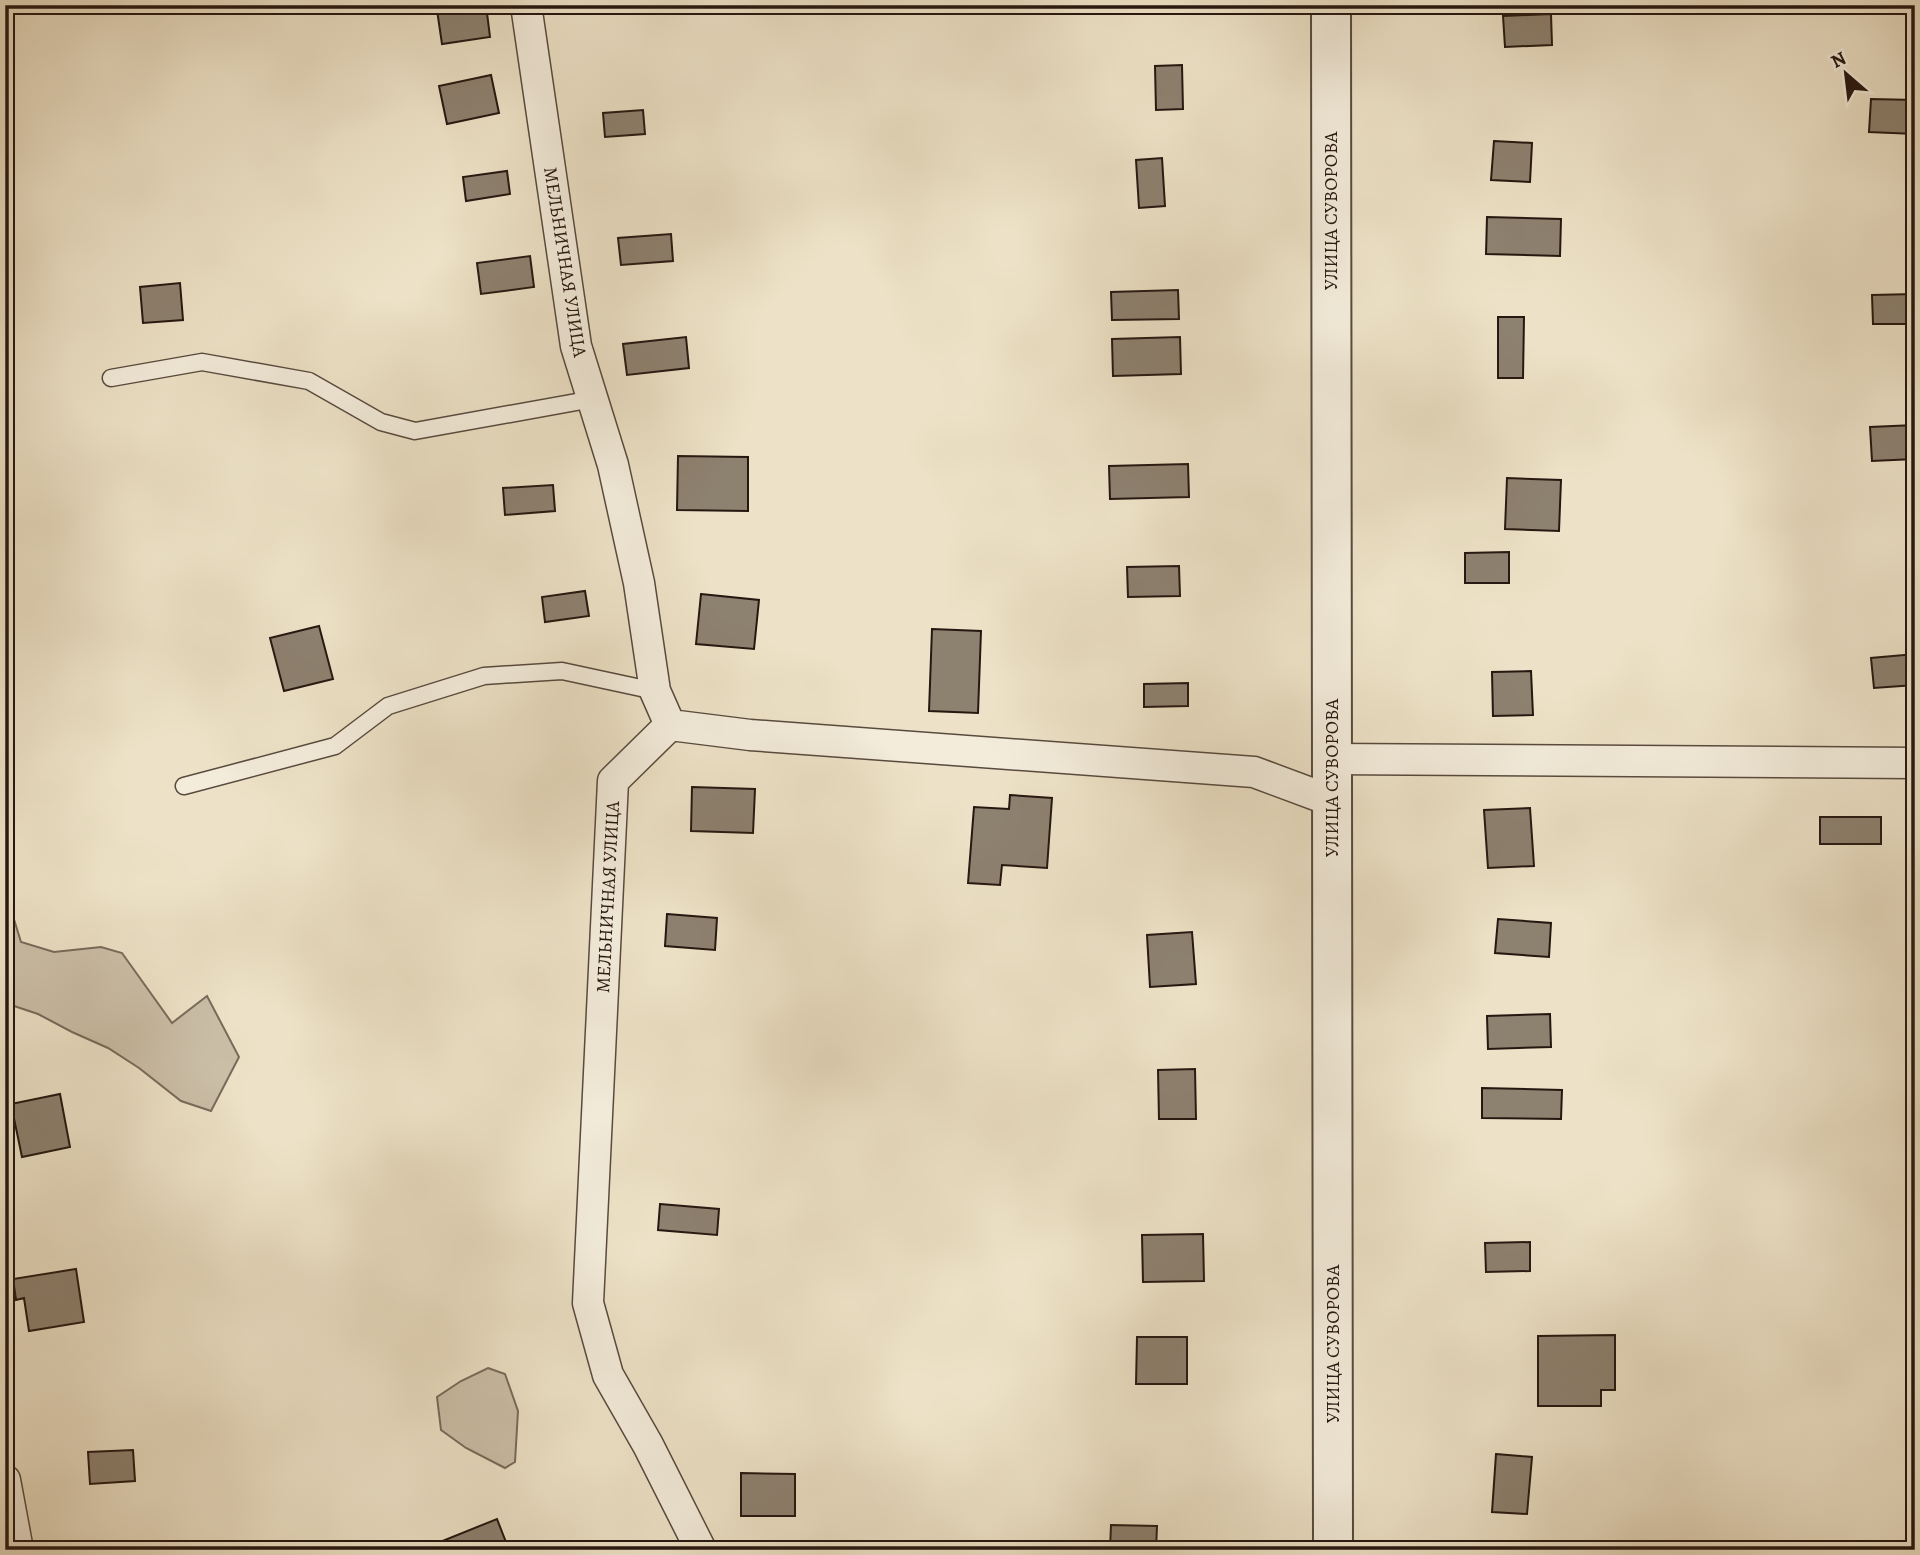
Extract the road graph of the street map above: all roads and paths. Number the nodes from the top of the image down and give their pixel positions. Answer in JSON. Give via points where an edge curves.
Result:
{"nodes":[{"id":1,"x":526,"y":5,"type":"edge"},
{"id":2,"x":1331,"y":5,"type":"edge"},
{"id":3,"x":111,"y":378,"type":"dead end"},
{"id":4,"x":593,"y":398,"type":"junction"},
{"id":5,"x":655,"y":691,"type":"junction"},
{"id":6,"x":670,"y":725,"type":"junction"},
{"id":7,"x":1331,"y":759,"type":"junction"},
{"id":8,"x":1915,"y":763,"type":"edge"},
{"id":9,"x":184,"y":786,"type":"dead end"},
{"id":10,"x":1332,"y":801,"type":"junction"},
{"id":11,"x":5,"y":1480,"type":"edge"},
{"id":12,"x":18,"y":1550,"type":"edge"},
{"id":13,"x":701,"y":1550,"type":"edge"},
{"id":14,"x":1333,"y":1550,"type":"edge"}],
"edges":[{"from":1,"to":4,"type":"street","name":"МЕЛЬНИЧНАЯ УЛИЦА","via":[[576,346]]},
{"from":2,"to":7,"type":"street","name":"УЛИЦА СУВОРОВА"},
{"from":3,"to":4,"type":"lane","via":[[202,362],[309,381],[382,422],[415,430]]},
{"from":4,"to":5,"type":"street","name":"МЕЛЬНИЧНАЯ УЛИЦА","via":[[639,583]]},
{"from":5,"to":6,"type":"street","name":"МЕЛЬНИЧНАЯ УЛИЦА"},
{"from":5,"to":9,"type":"lane","via":[[562,671],[484,676],[388,706],[335,746]]},
{"from":6,"to":10,"type":"street","via":[[750,735],[1254,772]]},
{"from":6,"to":13,"type":"street","name":"МЕЛЬНИЧНАЯ УЛИЦА","via":[[613,780],[587,1303],[608,1375]]},
{"from":7,"to":8,"type":"street"},
{"from":7,"to":10,"type":"street","name":"УЛИЦА СУВОРОВА"},
{"from":10,"to":14,"type":"street","name":"УЛИЦА СУВОРОВА"},
{"from":11,"to":12,"type":"street"}]}
